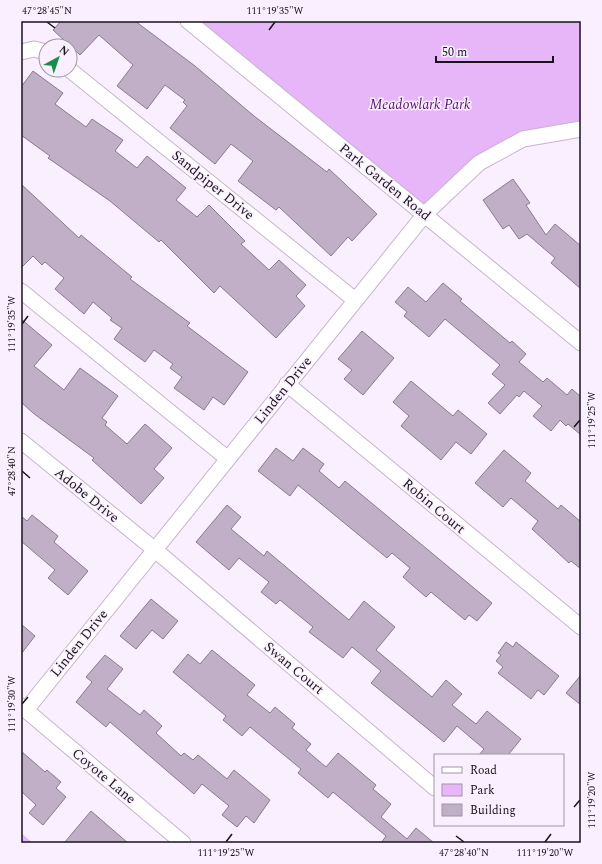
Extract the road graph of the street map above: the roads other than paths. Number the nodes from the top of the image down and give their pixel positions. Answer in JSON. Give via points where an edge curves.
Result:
{"nodes":[{"id":1,"x":188,"y":21,"type":"edge"},
{"id":2,"x":38,"y":51,"type":"edge"},
{"id":3,"x":21,"y":52,"type":"edge"},
{"id":4,"x":78,"y":76,"type":"edge"},
{"id":5,"x":581,"y":129,"type":"edge"},
{"id":6,"x":425,"y":214,"type":"junction"},
{"id":7,"x":21,"y":291,"type":"edge"},
{"id":8,"x":355,"y":300,"type":"junction"},
{"id":9,"x":581,"y":343,"type":"edge"},
{"id":10,"x":287,"y":384,"type":"junction"},
{"id":11,"x":21,"y":441,"type":"edge"},
{"id":12,"x":228,"y":459,"type":"junction"},
{"id":13,"x":154,"y":549,"type":"junction"},
{"id":14,"x":581,"y":627,"type":"edge"},
{"id":15,"x":23,"y":708,"type":"edge"},
{"id":16,"x":434,"y":787,"type":"edge"},
{"id":17,"x":183,"y":843,"type":"edge"}],
"edges":[{"from":1,"to":6,"type":"street","name":"Park Garden Road"},
{"from":2,"to":3,"type":"street"},
{"from":4,"to":8,"type":"street","name":"Sandpiper Drive"},
{"from":5,"to":6,"type":"street","name":"Linden Drive","via":[[523,139],[479,163]]},
{"from":6,"to":8,"type":"street","name":"Linden Drive"},
{"from":6,"to":9,"type":"street","name":"Park Garden Road"},
{"from":7,"to":12,"type":"street"},
{"from":8,"to":10,"type":"street","name":"Linden Drive"},
{"from":10,"to":12,"type":"street","name":"Linden Drive"},
{"from":10,"to":14,"type":"street","name":"Robin Court"},
{"from":11,"to":13,"type":"street","name":"Adobe Drive"},
{"from":12,"to":13,"type":"street","name":"Linden Drive"},
{"from":13,"to":15,"type":"street","name":"Linden Drive"},
{"from":13,"to":16,"type":"street","name":"Swan Court"},
{"from":15,"to":17,"type":"street","name":"Coyote Lane"}]}
